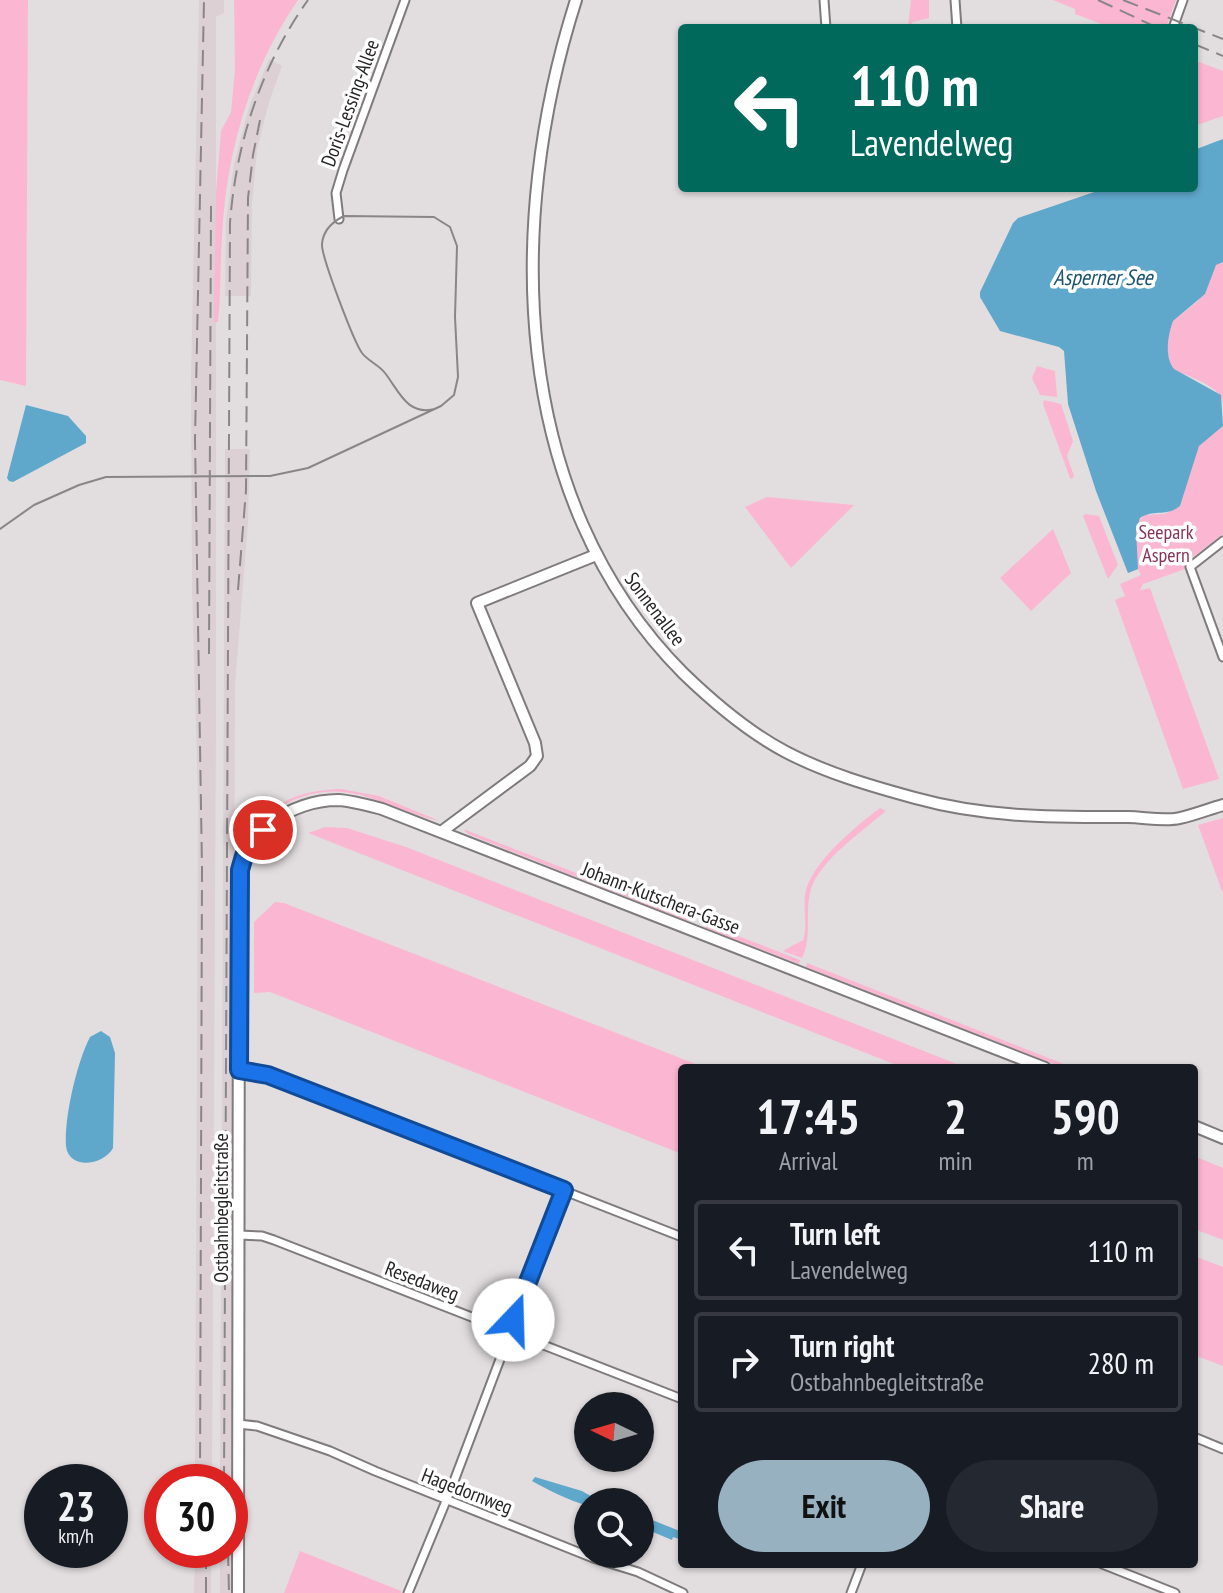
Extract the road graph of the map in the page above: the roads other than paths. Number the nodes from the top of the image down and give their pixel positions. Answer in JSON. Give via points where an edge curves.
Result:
{"nodes":[{"id":1,"x":405,"y":0,"type":"edge"},
{"id":2,"x":576,"y":0,"type":"edge"},
{"id":3,"x":824,"y":0,"type":"edge"},
{"id":4,"x":955,"y":0,"type":"edge"},
{"id":5,"x":1183,"y":0,"type":"edge"},
{"id":6,"x":826,"y":24,"type":"edge"},
{"id":7,"x":957,"y":24,"type":"edge"},
{"id":8,"x":1174,"y":24,"type":"edge"},
{"id":9,"x":339,"y":219,"type":"dead end"},
{"id":10,"x":1223,"y":541,"type":"edge"},
{"id":11,"x":596,"y":555,"type":"junction"},
{"id":12,"x":1223,"y":657,"type":"edge"},
{"id":13,"x":1223,"y":805,"type":"edge"},
{"id":14,"x":263,"y":830,"type":"joint"},
{"id":15,"x":441,"y":832,"type":"junction"},
{"id":16,"x":1035,"y":1064,"type":"edge"},
{"id":17,"x":239,"y":1070,"type":"junction"},
{"id":18,"x":1198,"y":1128,"type":"edge"},
{"id":19,"x":1223,"y":1138,"type":"edge"},
{"id":20,"x":564,"y":1190,"type":"junction"},
{"id":21,"x":239,"y":1235,"type":"junction"},
{"id":22,"x":678,"y":1235,"type":"edge"},
{"id":23,"x":510,"y":1332,"type":"junction"},
{"id":24,"x":678,"y":1397,"type":"edge"},
{"id":25,"x":238,"y":1424,"type":"junction"},
{"id":26,"x":1198,"y":1439,"type":"edge"},
{"id":27,"x":1223,"y":1449,"type":"edge"},
{"id":28,"x":445,"y":1499,"type":"junction"},
{"id":29,"x":860,"y":1568,"type":"edge"},
{"id":30,"x":1112,"y":1568,"type":"edge"},
{"id":31,"x":238,"y":1593,"type":"edge"},
{"id":32,"x":408,"y":1593,"type":"edge"},
{"id":33,"x":683,"y":1593,"type":"edge"},
{"id":34,"x":851,"y":1593,"type":"edge"},
{"id":35,"x":1175,"y":1593,"type":"edge"}],
"edges":[{"from":1,"to":9,"type":"street","name":"Doris-Lessing-Allee","via":[[336,193]]},
{"from":2,"to":11,"type":"street","name":"Sonnenallee","via":[[538,165],[532,289],[553,433]]},
{"from":3,"to":6,"type":"street"},
{"from":4,"to":7,"type":"street"},
{"from":5,"to":8,"type":"street"},
{"from":10,"to":12,"type":"street","via":[[1190,567]]},
{"from":11,"to":13,"type":"street","name":"Sonnenallee","via":[[641,626],[705,694],[759,736],[819,767],[919,799],[1004,815],[1179,819]]},
{"from":11,"to":15,"type":"street","via":[[477,603],[537,756]]},
{"from":14,"to":15,"type":"street","name":"Johann-Kutschera-Gasse","via":[[284,814],[336,800],[360,802]]},
{"from":14,"to":17,"type":"street","name":"Ostbahnbegleitstraße","via":[[240,870]]},
{"from":15,"to":16,"type":"street","name":"Johann-Kutschera-Gasse"},
{"from":17,"to":20,"type":"street","via":[[268,1075]]},
{"from":17,"to":21,"type":"street","name":"Ostbahnbegleitstraße"},
{"from":18,"to":19,"type":"street"},
{"from":20,"to":22,"type":"street"},
{"from":20,"to":23,"type":"street"},
{"from":21,"to":23,"type":"street","name":"Resedaweg","via":[[267,1237]]},
{"from":21,"to":25,"type":"street","name":"Ostbahnbegleitstraße"},
{"from":23,"to":24,"type":"street","name":"Resedaweg"},
{"from":23,"to":28,"type":"street"},
{"from":25,"to":28,"type":"street","name":"Hagedornweg","via":[[330,1451]]},
{"from":25,"to":31,"type":"street","name":"Ostbahnbegleitstraße"},
{"from":26,"to":27,"type":"street"},
{"from":28,"to":32,"type":"street"},
{"from":28,"to":33,"type":"street","name":"Hagedornweg"},
{"from":29,"to":34,"type":"street"},
{"from":30,"to":35,"type":"street"}]}
